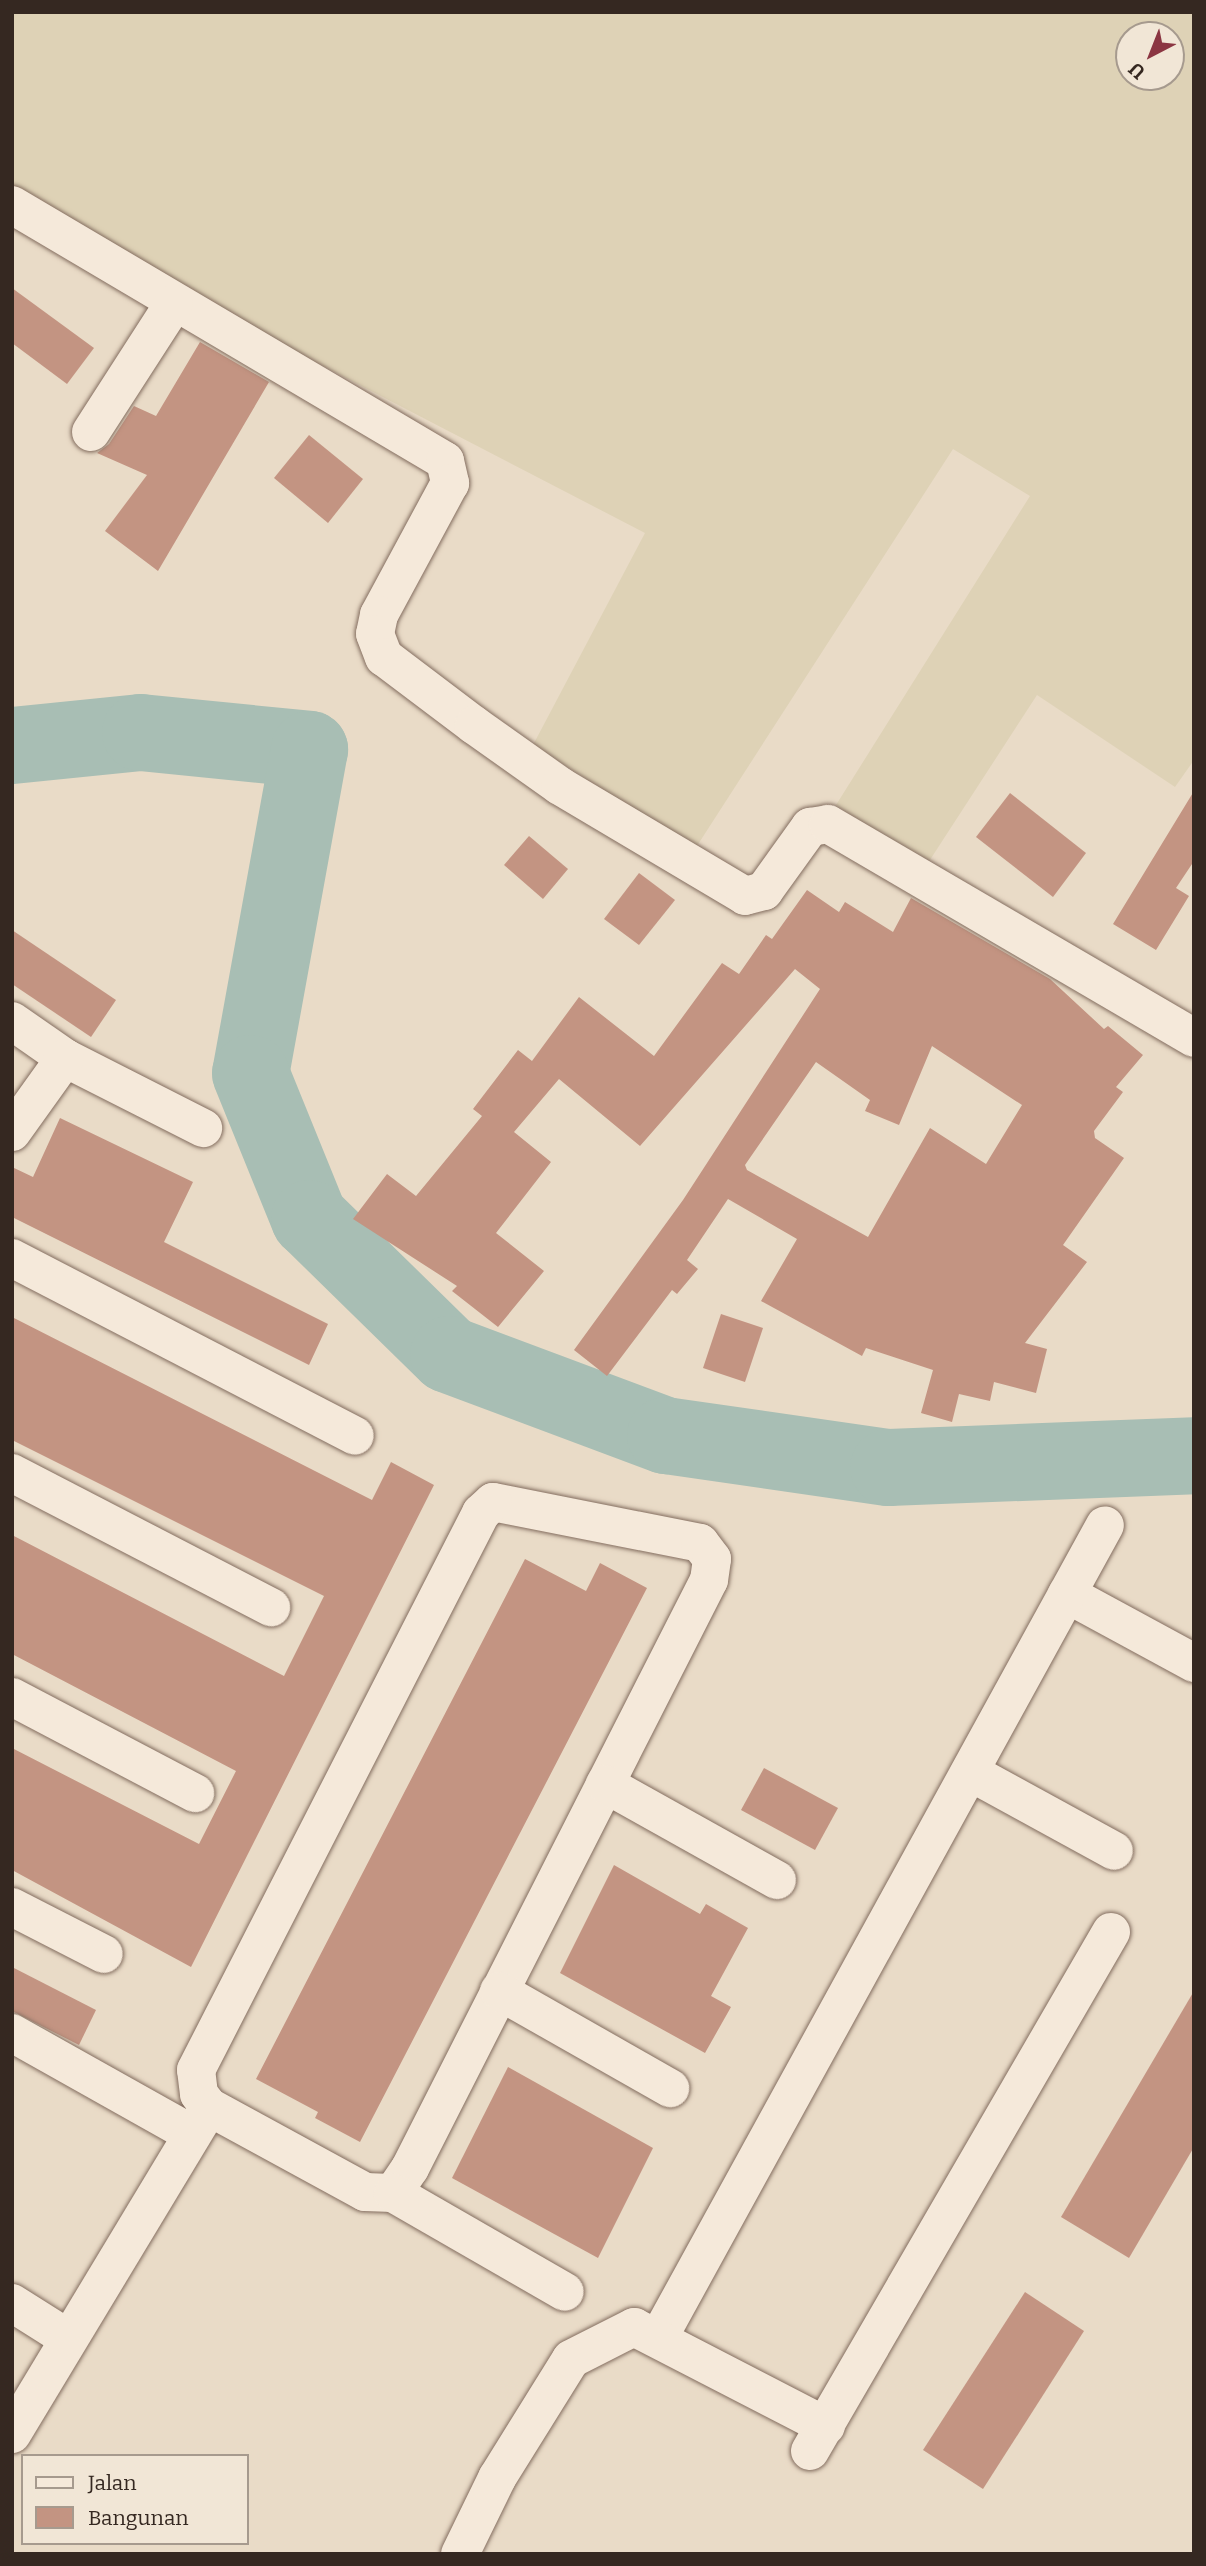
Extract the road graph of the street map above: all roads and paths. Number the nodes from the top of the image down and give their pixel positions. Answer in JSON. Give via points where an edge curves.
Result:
{"nodes":[{"id":1,"x":12,"y":205,"type":"edge"},
{"id":2,"x":174,"y":303,"type":"junction"},
{"id":3,"x":91,"y":432,"type":"dead end"},
{"id":4,"x":12,"y":1021,"type":"edge"},
{"id":5,"x":1194,"y":1038,"type":"edge"},
{"id":6,"x":65,"y":1058,"type":"junction"},
{"id":7,"x":203,"y":1128,"type":"dead end"},
{"id":8,"x":12,"y":1132,"type":"edge"},
{"id":9,"x":12,"y":1258,"type":"edge"},
{"id":10,"x":355,"y":1436,"type":"dead end"},
{"id":11,"x":12,"y":1473,"type":"edge"},
{"id":12,"x":1105,"y":1525,"type":"dead end"},
{"id":13,"x":1067,"y":1594,"type":"junction"},
{"id":14,"x":271,"y":1607,"type":"dead end"},
{"id":15,"x":1194,"y":1663,"type":"edge"},
{"id":16,"x":12,"y":1698,"type":"edge"},
{"id":17,"x":970,"y":1772,"type":"junction"},
{"id":18,"x":605,"y":1784,"type":"junction"},
{"id":19,"x":195,"y":1793,"type":"dead end"},
{"id":20,"x":1114,"y":1851,"type":"dead end"},
{"id":21,"x":777,"y":1880,"type":"dead end"},
{"id":22,"x":12,"y":1907,"type":"edge"},
{"id":23,"x":1111,"y":1931,"type":"dead end"},
{"id":24,"x":104,"y":1954,"type":"dead end"},
{"id":25,"x":499,"y":1991,"type":"junction"},
{"id":26,"x":12,"y":2033,"type":"edge"},
{"id":27,"x":670,"y":2088,"type":"dead end"},
{"id":28,"x":200,"y":2121,"type":"junction"},
{"id":29,"x":393,"y":2193,"type":"junction"},
{"id":30,"x":565,"y":2292,"type":"dead end"},
{"id":31,"x":12,"y":2303,"type":"edge"},
{"id":32,"x":659,"y":2337,"type":"junction"},
{"id":33,"x":69,"y":2339,"type":"junction"},
{"id":34,"x":12,"y":2434,"type":"edge"},
{"id":35,"x":460,"y":2554,"type":"edge"}],
"edges":[{"from":1,"to":2,"type":"street"},
{"from":2,"to":3,"type":"street"},
{"from":2,"to":5,"type":"street","via":[[445,461],[450,483],[379,615],[375,634],[384,657],[474,725],[561,786],[745,896],[764,891],[810,827],[828,824]]},
{"from":4,"to":6,"type":"street"},
{"from":6,"to":7,"type":"street"},
{"from":6,"to":8,"type":"street"},
{"from":9,"to":10,"type":"street"},
{"from":11,"to":14,"type":"street"},
{"from":12,"to":13,"type":"street"},
{"from":13,"to":15,"type":"street"},
{"from":13,"to":17,"type":"street"},
{"from":16,"to":19,"type":"street"},
{"from":17,"to":20,"type":"street"},
{"from":17,"to":32,"type":"street"},
{"from":18,"to":21,"type":"street"},
{"from":18,"to":25,"type":"street"},
{"from":18,"to":28,"type":"street","via":[[709,1580],[712,1559],[700,1544],[494,1502],[481,1513],[196,2070]]},
{"from":22,"to":24,"type":"street"},
{"from":23,"to":32,"type":"street","via":[[818,2438]]},
{"from":25,"to":27,"type":"street"},
{"from":25,"to":29,"type":"street"},
{"from":26,"to":28,"type":"street"},
{"from":28,"to":29,"type":"street","via":[[365,2192]]},
{"from":28,"to":33,"type":"street"},
{"from":29,"to":30,"type":"street"},
{"from":31,"to":33,"type":"street"},
{"from":32,"to":35,"type":"street","via":[[634,2327],[571,2359],[497,2478]]},
{"from":33,"to":34,"type":"street"}]}
